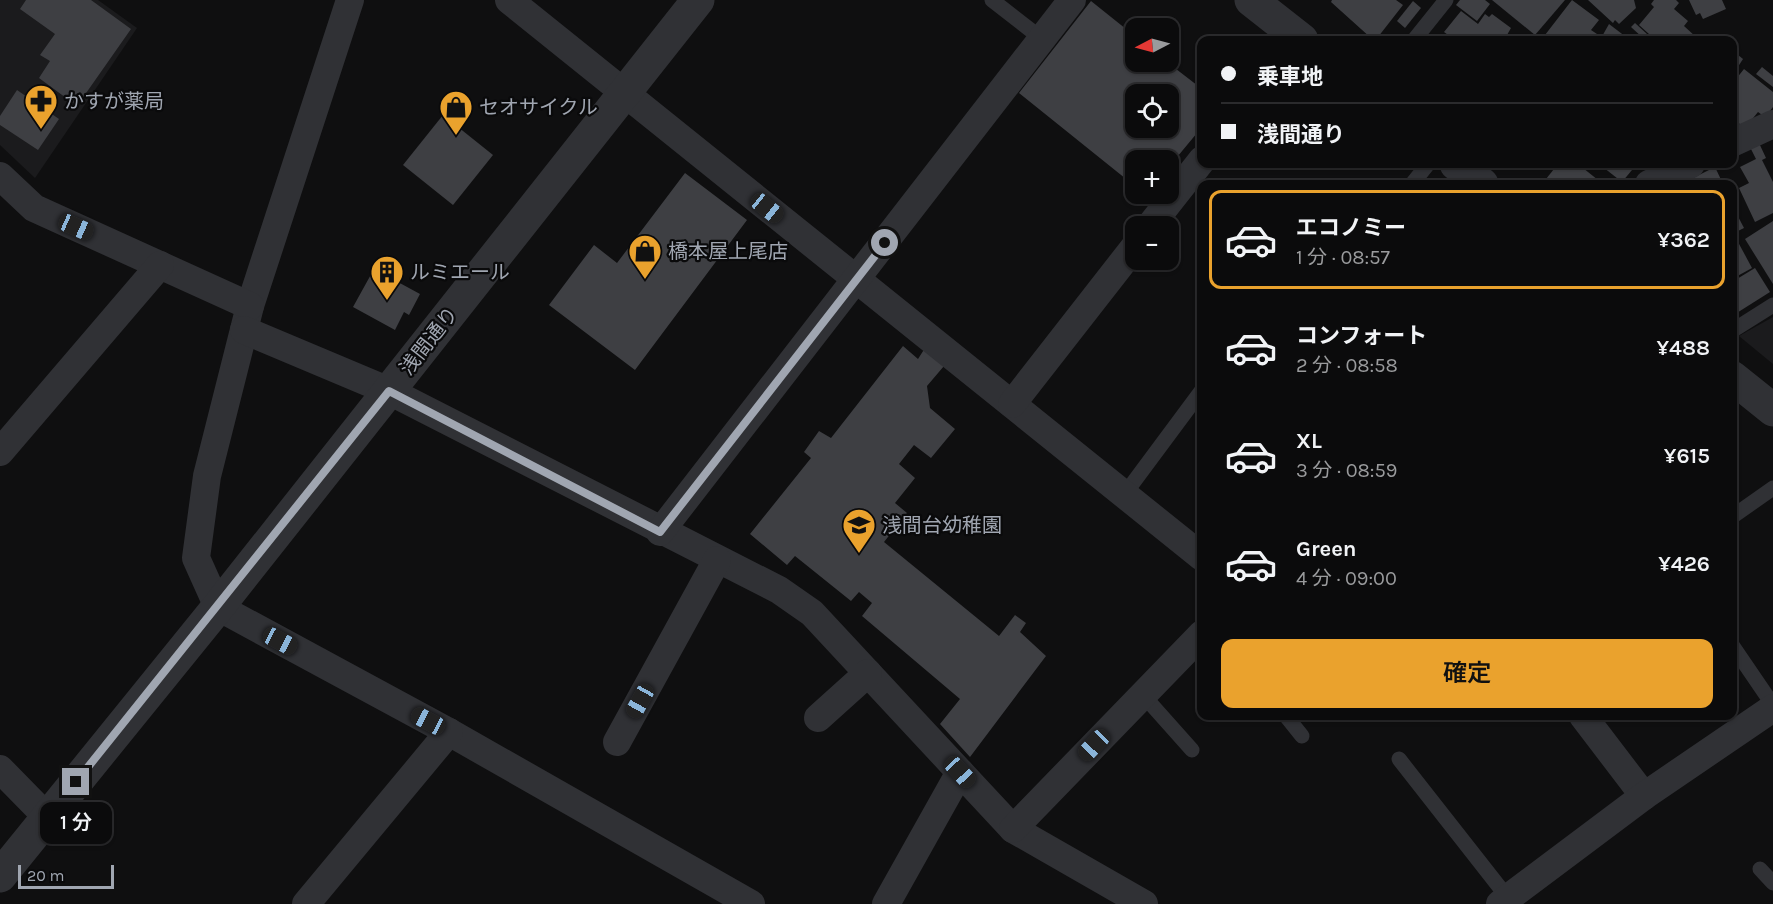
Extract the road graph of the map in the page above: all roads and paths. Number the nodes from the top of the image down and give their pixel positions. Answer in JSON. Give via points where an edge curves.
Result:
{"nodes":[{"id":1,"x":350,"y":0,"type":"edge"},
{"id":2,"x":509,"y":0,"type":"edge"},
{"id":3,"x":698,"y":0,"type":"edge"},
{"id":4,"x":992,"y":0,"type":"edge"},
{"id":5,"x":1072,"y":0,"type":"edge"},
{"id":6,"x":1251,"y":0,"type":"edge"},
{"id":7,"x":1446,"y":0,"type":"edge"},
{"id":8,"x":1294,"y":36,"type":"edge"},
{"id":9,"x":1417,"y":36,"type":"edge"},
{"id":10,"x":1042,"y":39,"type":"junction"},
{"id":11,"x":624,"y":93,"type":"junction"},
{"id":12,"x":1773,"y":124,"type":"edge"},
{"id":13,"x":1737,"y":139,"type":"edge"},
{"id":14,"x":1197,"y":166,"type":"edge"},
{"id":15,"x":1425,"y":168,"type":"edge"},
{"id":16,"x":1461,"y":168,"type":"edge"},
{"id":17,"x":1683,"y":168,"type":"edge"},
{"id":18,"x":0,"y":176,"type":"edge"},
{"id":19,"x":1415,"y":180,"type":"edge"},
{"id":20,"x":1477,"y":180,"type":"edge"},
{"id":21,"x":1657,"y":180,"type":"edge"},
{"id":22,"x":1158,"y":216,"type":"edge"},
{"id":23,"x":1125,"y":259,"type":"edge"},
{"id":24,"x":160,"y":265,"type":"junction"},
{"id":25,"x":856,"y":280,"type":"junction"},
{"id":26,"x":1773,"y":305,"type":"edge"},
{"id":27,"x":247,"y":318,"type":"junction"},
{"id":28,"x":1737,"y":328,"type":"edge"},
{"id":29,"x":1737,"y":381,"type":"edge"},
{"id":30,"x":389,"y":391,"type":"junction"},
{"id":31,"x":1197,"y":397,"type":"edge"},
{"id":32,"x":1012,"y":404,"type":"junction"},
{"id":33,"x":1773,"y":410,"type":"edge"},
{"id":34,"x":4,"y":439,"type":"edge"},
{"id":35,"x":1773,"y":488,"type":"edge"},
{"id":36,"x":1124,"y":495,"type":"junction"},
{"id":37,"x":1737,"y":513,"type":"edge"},
{"id":38,"x":660,"y":532,"type":"junction"},
{"id":39,"x":1197,"y":553,"type":"edge"},
{"id":40,"x":717,"y":560,"type":"junction"},
{"id":41,"x":218,"y":607,"type":"junction"},
{"id":42,"x":1197,"y":639,"type":"edge"},
{"id":43,"x":1737,"y":653,"type":"edge"},
{"id":44,"x":868,"y":674,"type":"junction"},
{"id":45,"x":1143,"y":695,"type":"junction"},
{"id":46,"x":1773,"y":707,"type":"edge"},
{"id":47,"x":818,"y":718,"type":"dead end"},
{"id":48,"x":1289,"y":720,"type":"edge"},
{"id":49,"x":1586,"y":720,"type":"edge"},
{"id":50,"x":449,"y":732,"type":"junction"},
{"id":51,"x":1302,"y":736,"type":"dead end"},
{"id":52,"x":617,"y":741,"type":"dead end"},
{"id":53,"x":1192,"y":750,"type":"dead end"},
{"id":54,"x":1399,"y":759,"type":"dead end"},
{"id":55,"x":0,"y":769,"type":"edge"},
{"id":56,"x":960,"y":772,"type":"junction"},
{"id":57,"x":1644,"y":796,"type":"junction"},
{"id":58,"x":47,"y":817,"type":"junction"},
{"id":59,"x":1013,"y":829,"type":"junction"},
{"id":60,"x":1760,"y":869,"type":"dead end"},
{"id":61,"x":0,"y":876,"type":"edge"},
{"id":62,"x":1773,"y":883,"type":"edge"},
{"id":63,"x":1504,"y":901,"type":"edge"},
{"id":64,"x":306,"y":904,"type":"edge"},
{"id":65,"x":751,"y":904,"type":"edge"},
{"id":66,"x":886,"y":904,"type":"edge"},
{"id":67,"x":1144,"y":904,"type":"edge"}],
"edges":[{"from":1,"to":27,"type":"street"},
{"from":2,"to":11,"type":"street"},
{"from":3,"to":11,"type":"street","name":"浅間通り"},
{"from":4,"to":10,"type":"lane"},
{"from":5,"to":10,"type":"street"},
{"from":6,"to":8,"type":"street"},
{"from":7,"to":9,"type":"lane"},
{"from":10,"to":25,"type":"street"},
{"from":11,"to":25,"type":"street"},
{"from":11,"to":30,"type":"street","name":"浅間通り"},
{"from":12,"to":13,"type":"street"},
{"from":14,"to":22,"type":"street"},
{"from":15,"to":19,"type":"lane"},
{"from":16,"to":20,"type":"street"},
{"from":17,"to":21,"type":"street"},
{"from":18,"to":24,"type":"street","via":[[34,208]]},
{"from":23,"to":32,"type":"street"},
{"from":24,"to":27,"type":"street"},
{"from":24,"to":34,"type":"street"},
{"from":25,"to":32,"type":"street"},
{"from":25,"to":38,"type":"street"},
{"from":26,"to":28,"type":"lane"},
{"from":27,"to":30,"type":"street"},
{"from":27,"to":41,"type":"street","via":[[207,476],[196,558]]},
{"from":29,"to":33,"type":"street"},
{"from":30,"to":38,"type":"street"},
{"from":30,"to":41,"type":"street","name":"浅間通り"},
{"from":31,"to":36,"type":"lane"},
{"from":32,"to":36,"type":"street"},
{"from":35,"to":37,"type":"lane"},
{"from":36,"to":39,"type":"street"},
{"from":38,"to":40,"type":"street"},
{"from":40,"to":44,"type":"street","via":[[779,590],[812,613]]},
{"from":40,"to":52,"type":"street"},
{"from":41,"to":50,"type":"street"},
{"from":41,"to":58,"type":"street","name":"浅間通り"},
{"from":42,"to":45,"type":"street"},
{"from":43,"to":46,"type":"lane"},
{"from":44,"to":47,"type":"street"},
{"from":44,"to":56,"type":"street"},
{"from":45,"to":53,"type":"lane"},
{"from":45,"to":59,"type":"street"},
{"from":46,"to":57,"type":"street"},
{"from":48,"to":51,"type":"lane"},
{"from":49,"to":57,"type":"street"},
{"from":50,"to":64,"type":"street"},
{"from":50,"to":65,"type":"street"},
{"from":54,"to":63,"type":"lane"},
{"from":55,"to":58,"type":"street"},
{"from":56,"to":59,"type":"street"},
{"from":56,"to":66,"type":"street"},
{"from":57,"to":63,"type":"street"},
{"from":58,"to":61,"type":"street","name":"浅間通り"},
{"from":59,"to":67,"type":"street"},
{"from":60,"to":62,"type":"lane"}]}
